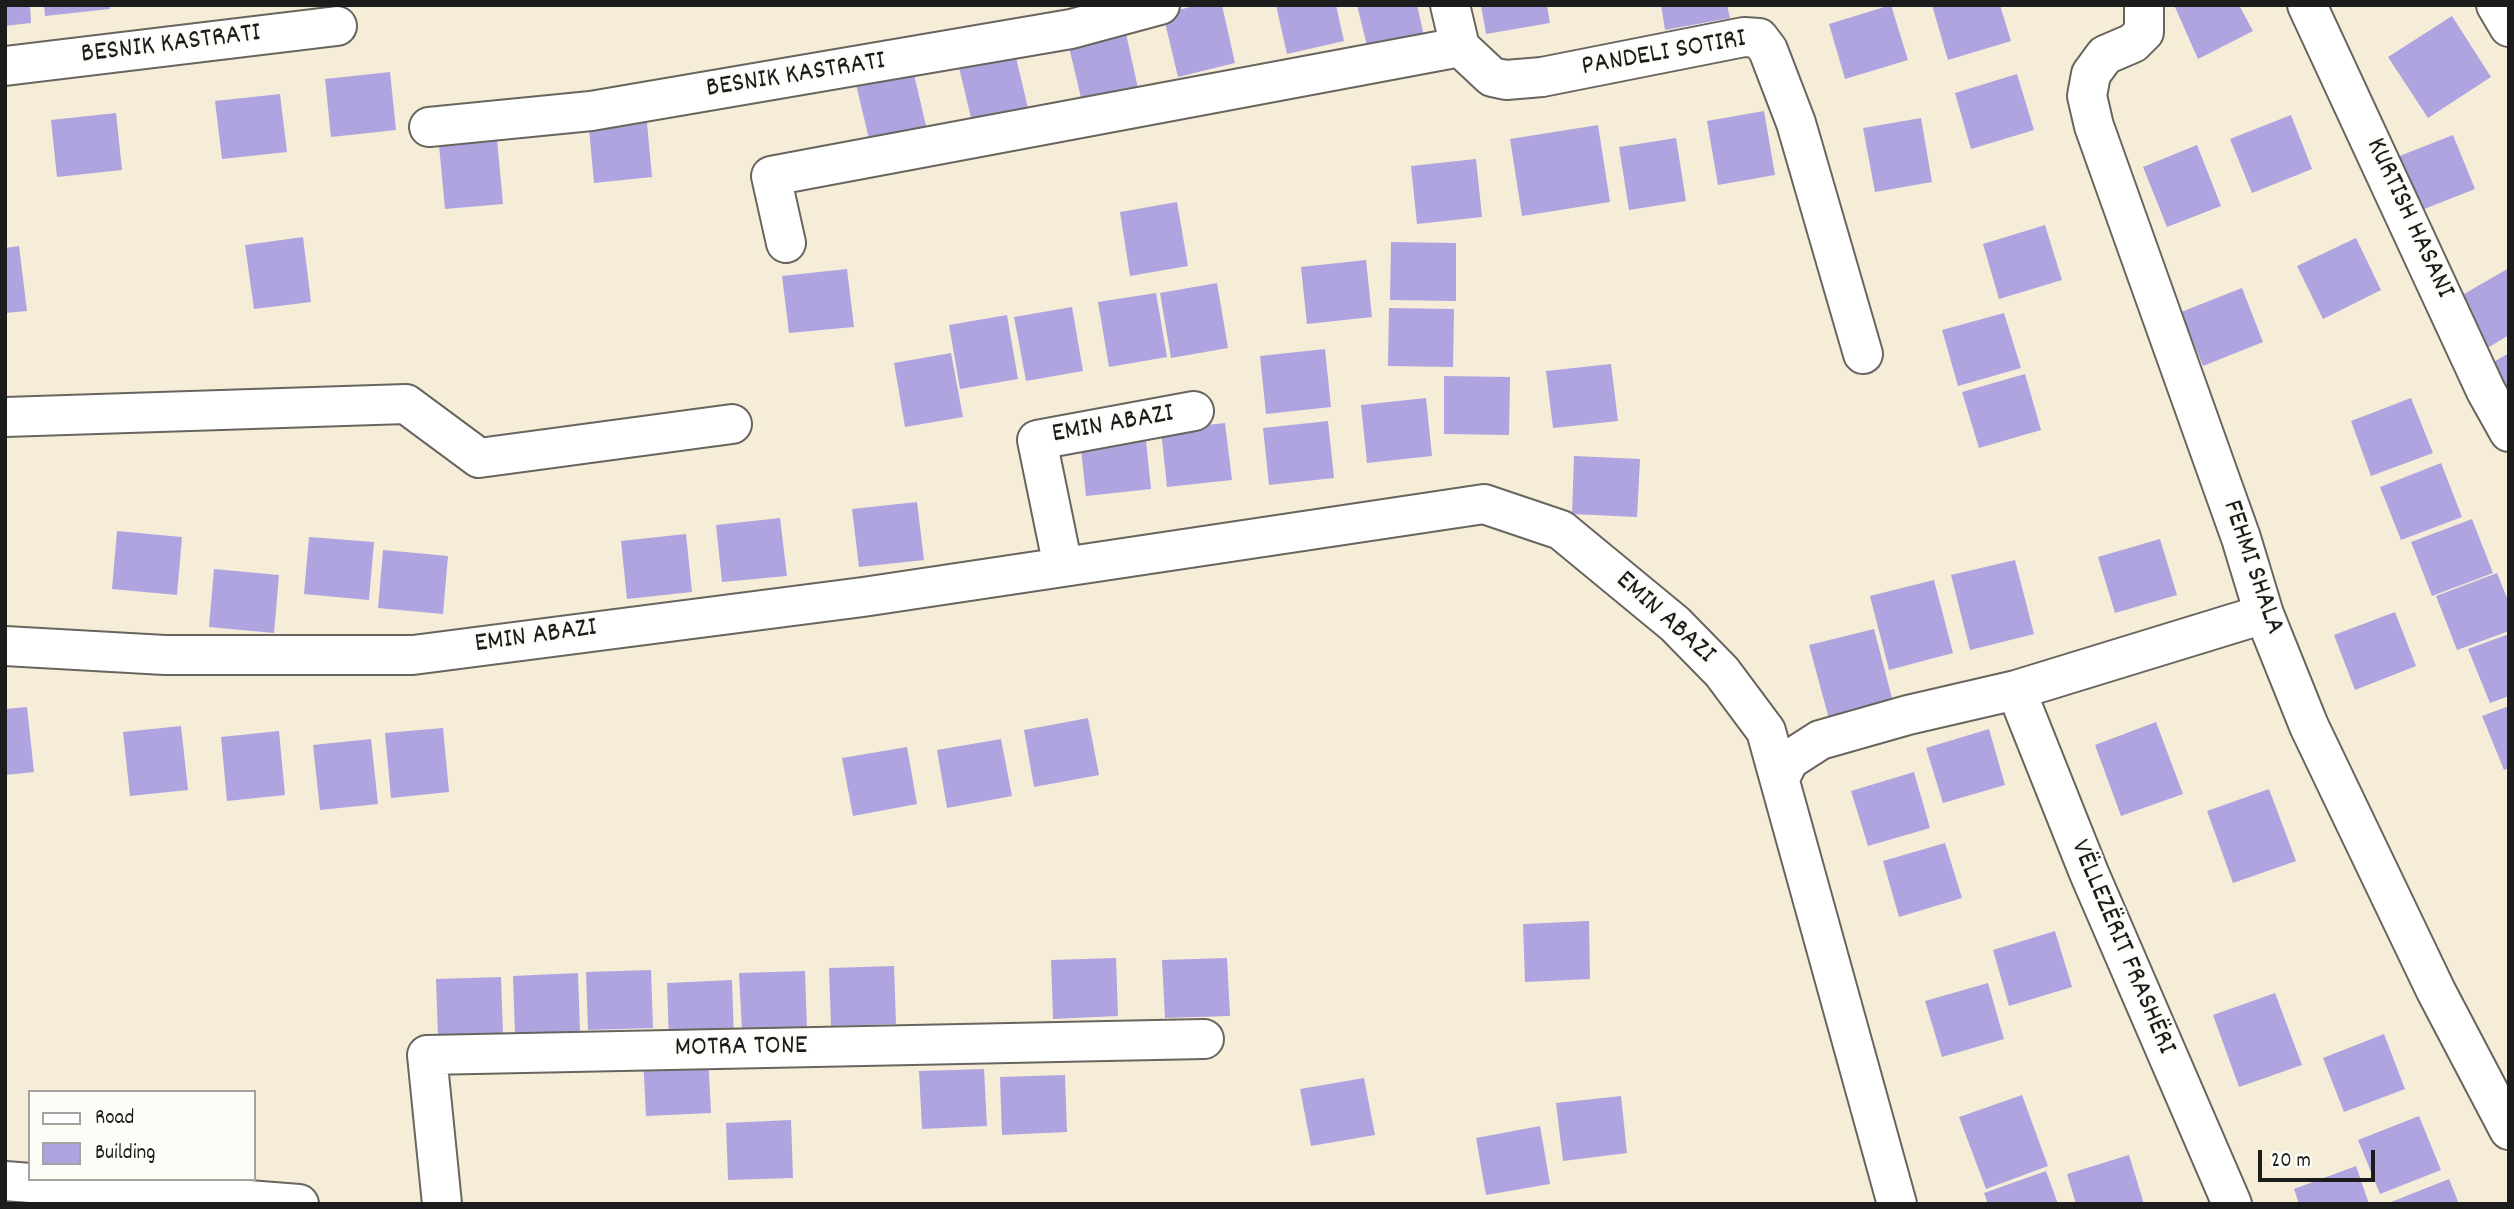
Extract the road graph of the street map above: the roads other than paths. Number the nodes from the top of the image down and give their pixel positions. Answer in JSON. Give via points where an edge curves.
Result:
{"nodes":[{"id":1,"x":1160,"y":5,"type":"edge"},
{"id":2,"x":1450,"y":5,"type":"edge"},
{"id":3,"x":2144,"y":5,"type":"edge"},
{"id":4,"x":2307,"y":5,"type":"edge"},
{"id":5,"x":2496,"y":5,"type":"edge"},
{"id":6,"x":337,"y":26,"type":"dead end"},
{"id":7,"x":2509,"y":27,"type":"edge"},
{"id":8,"x":1460,"y":47,"type":"junction"},
{"id":9,"x":5,"y":66,"type":"edge"},
{"id":10,"x":429,"y":127,"type":"dead end"},
{"id":11,"x":786,"y":243,"type":"dead end"},
{"id":12,"x":1863,"y":354,"type":"dead end"},
{"id":13,"x":1194,"y":411,"type":"dead end"},
{"id":14,"x":5,"y":417,"type":"edge"},
{"id":15,"x":732,"y":424,"type":"dead end"},
{"id":16,"x":2509,"y":432,"type":"edge"},
{"id":17,"x":1063,"y":567,"type":"junction"},
{"id":18,"x":2264,"y":614,"type":"junction"},
{"id":19,"x":5,"y":646,"type":"edge"},
{"id":20,"x":2016,"y":690,"type":"junction"},
{"id":21,"x":1780,"y":778,"type":"junction"},
{"id":22,"x":1204,"y":1039,"type":"dead end"},
{"id":23,"x":2509,"y":1130,"type":"edge"},
{"id":24,"x":5,"y":1181,"type":"edge"},
{"id":25,"x":299,"y":1204,"type":"edge"},
{"id":26,"x":442,"y":1204,"type":"edge"},
{"id":27,"x":1897,"y":1204,"type":"edge"},
{"id":28,"x":2232,"y":1204,"type":"edge"}],
"edges":[{"from":1,"to":10,"type":"street","name":"BESNIK KASTRATI","via":[[1071,29],[591,111]]},
{"from":2,"to":8,"type":"street"},
{"from":3,"to":18,"type":"street","name":"FEHMI SHALA","via":[[2144,32],[2133,43],[2105,55],[2091,74],[2087,96]]},
{"from":4,"to":16,"type":"street","name":"KURTISH HASANI"},
{"from":5,"to":7,"type":"street"},
{"from":6,"to":9,"type":"street","name":"BESNIK KASTRATI"},
{"from":8,"to":11,"type":"street","via":[[771,176]]},
{"from":8,"to":12,"type":"street","name":"PANDELI SOTIRI","via":[[1492,77],[1506,80],[1759,38],[1796,123]]},
{"from":13,"to":17,"type":"street","name":"EMIN ABAZI","via":[[1037,440]]},
{"from":14,"to":15,"type":"street","via":[[406,404],[479,458]]},
{"from":17,"to":19,"type":"street","name":"EMIN ABAZI","via":[[413,655],[164,655]]},
{"from":17,"to":21,"type":"street","name":"EMIN ABAZI","via":[[1485,504],[1561,530],[1675,624],[1766,731]]},
{"from":18,"to":20,"type":"street"},
{"from":18,"to":23,"type":"street","name":"FEHMI SHALA","via":[[2309,726]]},
{"from":20,"to":21,"type":"street","via":[[1821,740],[1789,760]]},
{"from":20,"to":28,"type":"street","name":"VËLLEZËRIT FRASHËRI","via":[[2099,898]]},
{"from":21,"to":27,"type":"street","name":"EMIN ABAZI","via":[[1788,821]]},
{"from":22,"to":26,"type":"street","name":"MOTRA TONE","via":[[427,1055]]},
{"from":24,"to":25,"type":"street"}]}
